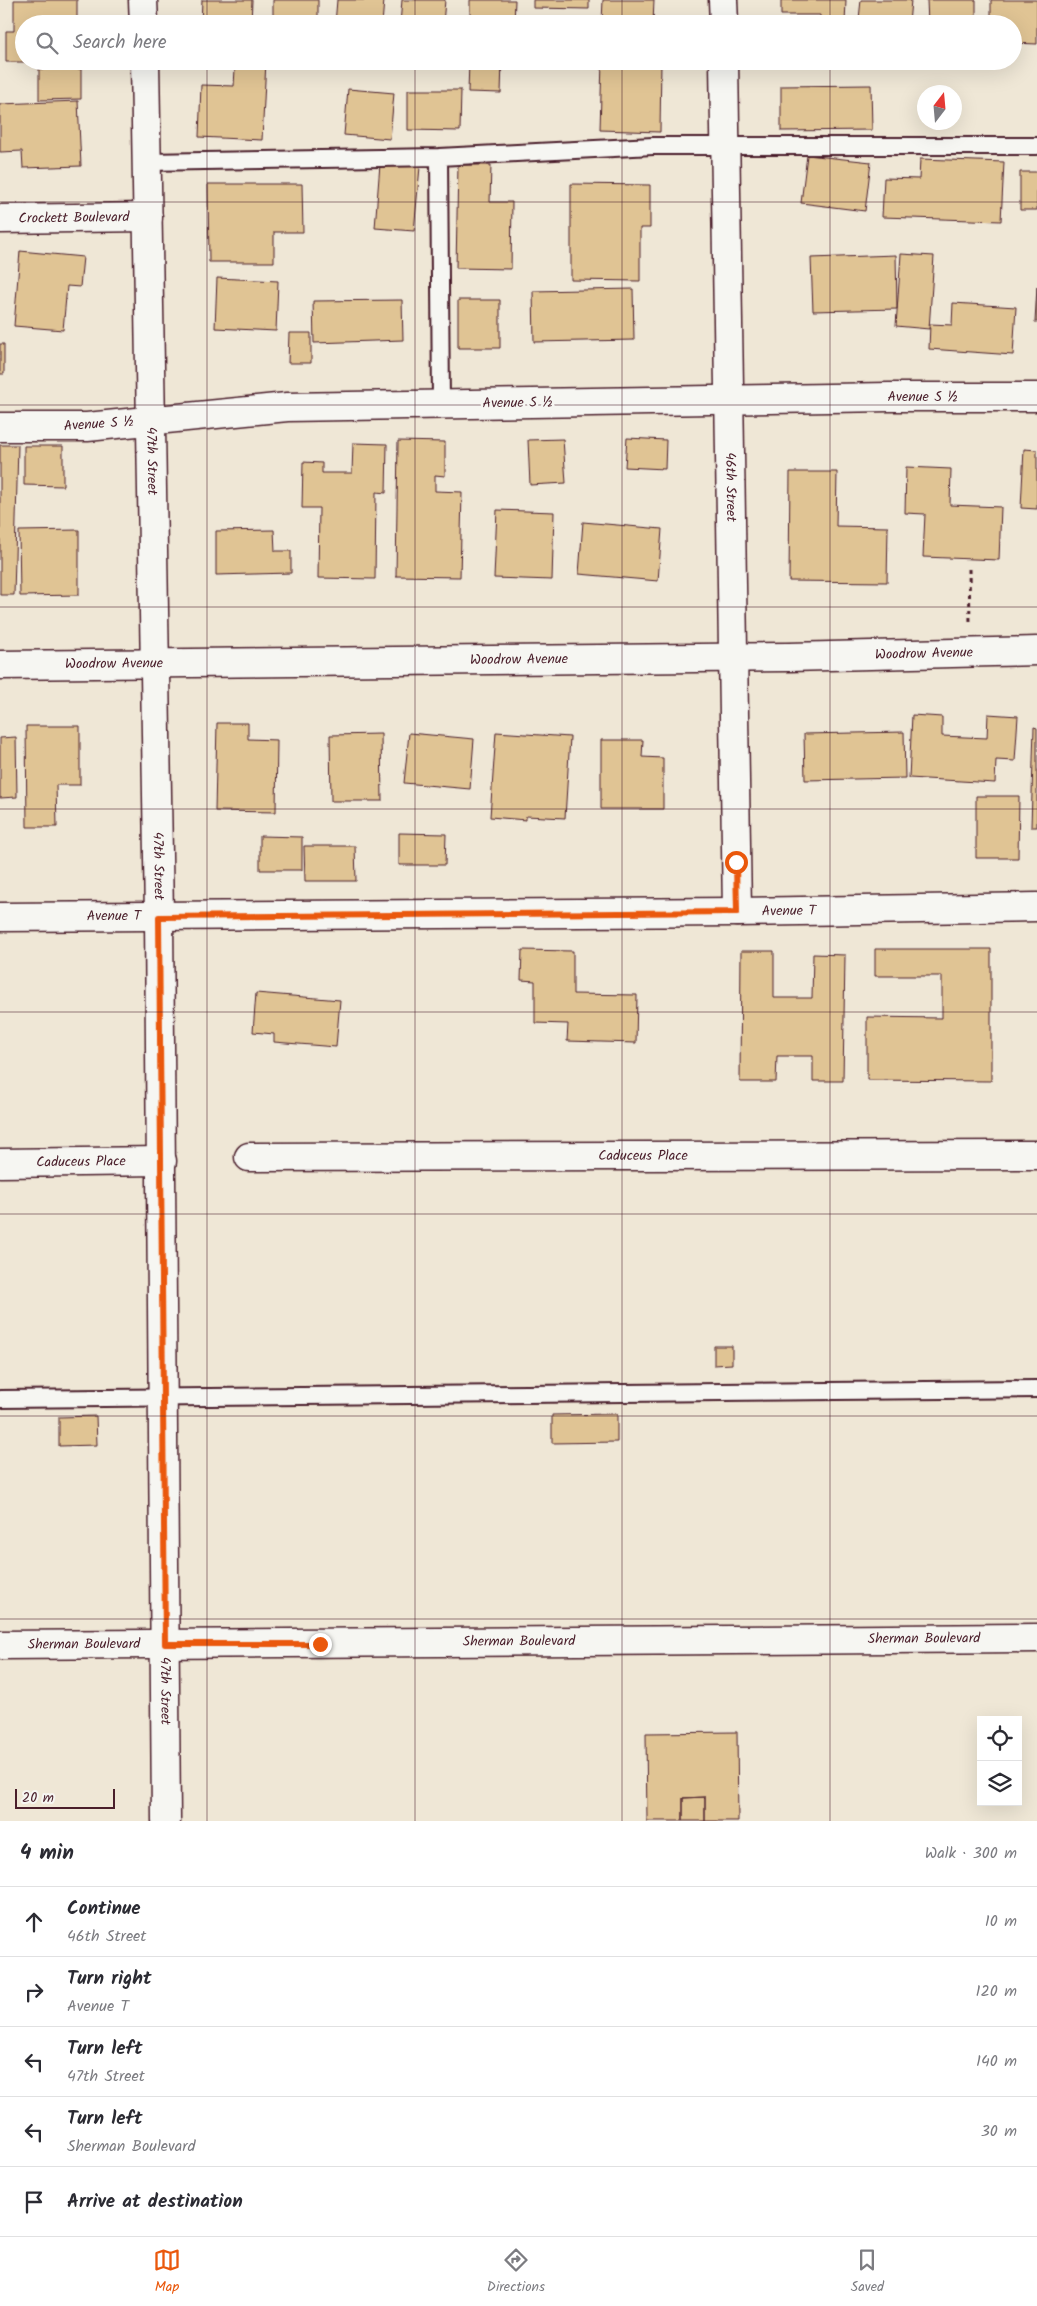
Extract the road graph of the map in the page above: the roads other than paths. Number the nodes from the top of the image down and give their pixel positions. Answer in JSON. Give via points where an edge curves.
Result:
{"nodes":[{"id":1,"x":144,"y":0,"type":"edge"},
{"id":2,"x":723,"y":0,"type":"edge"},
{"id":3,"x":144,"y":15,"type":"edge"},
{"id":4,"x":724,"y":15,"type":"edge"},
{"id":5,"x":145,"y":70,"type":"edge"},
{"id":6,"x":724,"y":70,"type":"edge"},
{"id":7,"x":725,"y":146,"type":"junction"},
{"id":8,"x":1037,"y":146,"type":"edge"},
{"id":9,"x":439,"y":157,"type":"junction"},
{"id":10,"x":147,"y":162,"type":"junction"},
{"id":11,"x":148,"y":218,"type":"junction"},
{"id":12,"x":0,"y":219,"type":"edge"},
{"id":13,"x":1037,"y":397,"type":"edge"},
{"id":14,"x":729,"y":400,"type":"junction"},
{"id":15,"x":441,"y":404,"type":"junction"},
{"id":16,"x":152,"y":420,"type":"junction"},
{"id":17,"x":0,"y":427,"type":"edge"},
{"id":18,"x":1037,"y":651,"type":"edge"},
{"id":19,"x":733,"y":658,"type":"junction"},
{"id":20,"x":156,"y":664,"type":"junction"},
{"id":21,"x":0,"y":665,"type":"edge"},
{"id":22,"x":1037,"y":907,"type":"edge"},
{"id":23,"x":737,"y":912,"type":"junction"},
{"id":24,"x":0,"y":917,"type":"edge"},
{"id":25,"x":159,"y":917,"type":"junction"},
{"id":26,"x":1037,"y":1155,"type":"edge"},
{"id":27,"x":249,"y":1157,"type":"dead end"},
{"id":28,"x":162,"y":1162,"type":"junction"},
{"id":29,"x":0,"y":1164,"type":"edge"},
{"id":30,"x":1037,"y":1389,"type":"edge"},
{"id":31,"x":164,"y":1397,"type":"junction"},
{"id":32,"x":0,"y":1399,"type":"edge"},
{"id":33,"x":1037,"y":1638,"type":"edge"},
{"id":34,"x":165,"y":1644,"type":"junction"},
{"id":35,"x":0,"y":1645,"type":"edge"},
{"id":36,"x":166,"y":1821,"type":"edge"}],
"edges":[{"from":1,"to":3,"type":"street"},
{"from":2,"to":4,"type":"street"},
{"from":5,"to":10,"type":"street","name":"47th Street"},
{"from":6,"to":7,"type":"street","name":"46th Street"},
{"from":7,"to":8,"type":"lane"},
{"from":7,"to":9,"type":"lane","via":[[653,146]]},
{"from":7,"to":14,"type":"street","name":"46th Street"},
{"from":9,"to":10,"type":"lane"},
{"from":9,"to":15,"type":"lane"},
{"from":10,"to":11,"type":"street","name":"47th Street"},
{"from":11,"to":12,"type":"street","name":"Crockett Boulevard"},
{"from":11,"to":16,"type":"street","name":"47th Street"},
{"from":13,"to":14,"type":"street","name":"Avenue S ½"},
{"from":14,"to":15,"type":"street","name":"Avenue S ½"},
{"from":14,"to":19,"type":"street","name":"46th Street"},
{"from":15,"to":16,"type":"street","name":"Avenue S ½","via":[[287,407]]},
{"from":16,"to":17,"type":"street","name":"Avenue S ½","via":[[87,427]]},
{"from":16,"to":20,"type":"street","name":"47th Street"},
{"from":18,"to":19,"type":"street","name":"Woodrow Avenue"},
{"from":19,"to":20,"type":"street","name":"Woodrow Avenue"},
{"from":19,"to":23,"type":"street","name":"46th Street"},
{"from":20,"to":21,"type":"street","name":"Woodrow Avenue"},
{"from":20,"to":25,"type":"street","name":"47th Street"},
{"from":22,"to":23,"type":"street","name":"Avenue T"},
{"from":23,"to":25,"type":"street","name":"Avenue T"},
{"from":24,"to":25,"type":"street","name":"Avenue T"},
{"from":25,"to":28,"type":"street","name":"47th Street"},
{"from":26,"to":27,"type":"street","name":"Caduceus Place"},
{"from":28,"to":29,"type":"street","name":"Caduceus Place"},
{"from":28,"to":31,"type":"street","name":"47th Street"},
{"from":30,"to":31,"type":"lane"},
{"from":31,"to":32,"type":"lane"},
{"from":31,"to":34,"type":"street","name":"47th Street"},
{"from":33,"to":34,"type":"street","name":"Sherman Boulevard"},
{"from":34,"to":35,"type":"street","name":"Sherman Boulevard"},
{"from":34,"to":36,"type":"street","name":"47th Street"}]}
